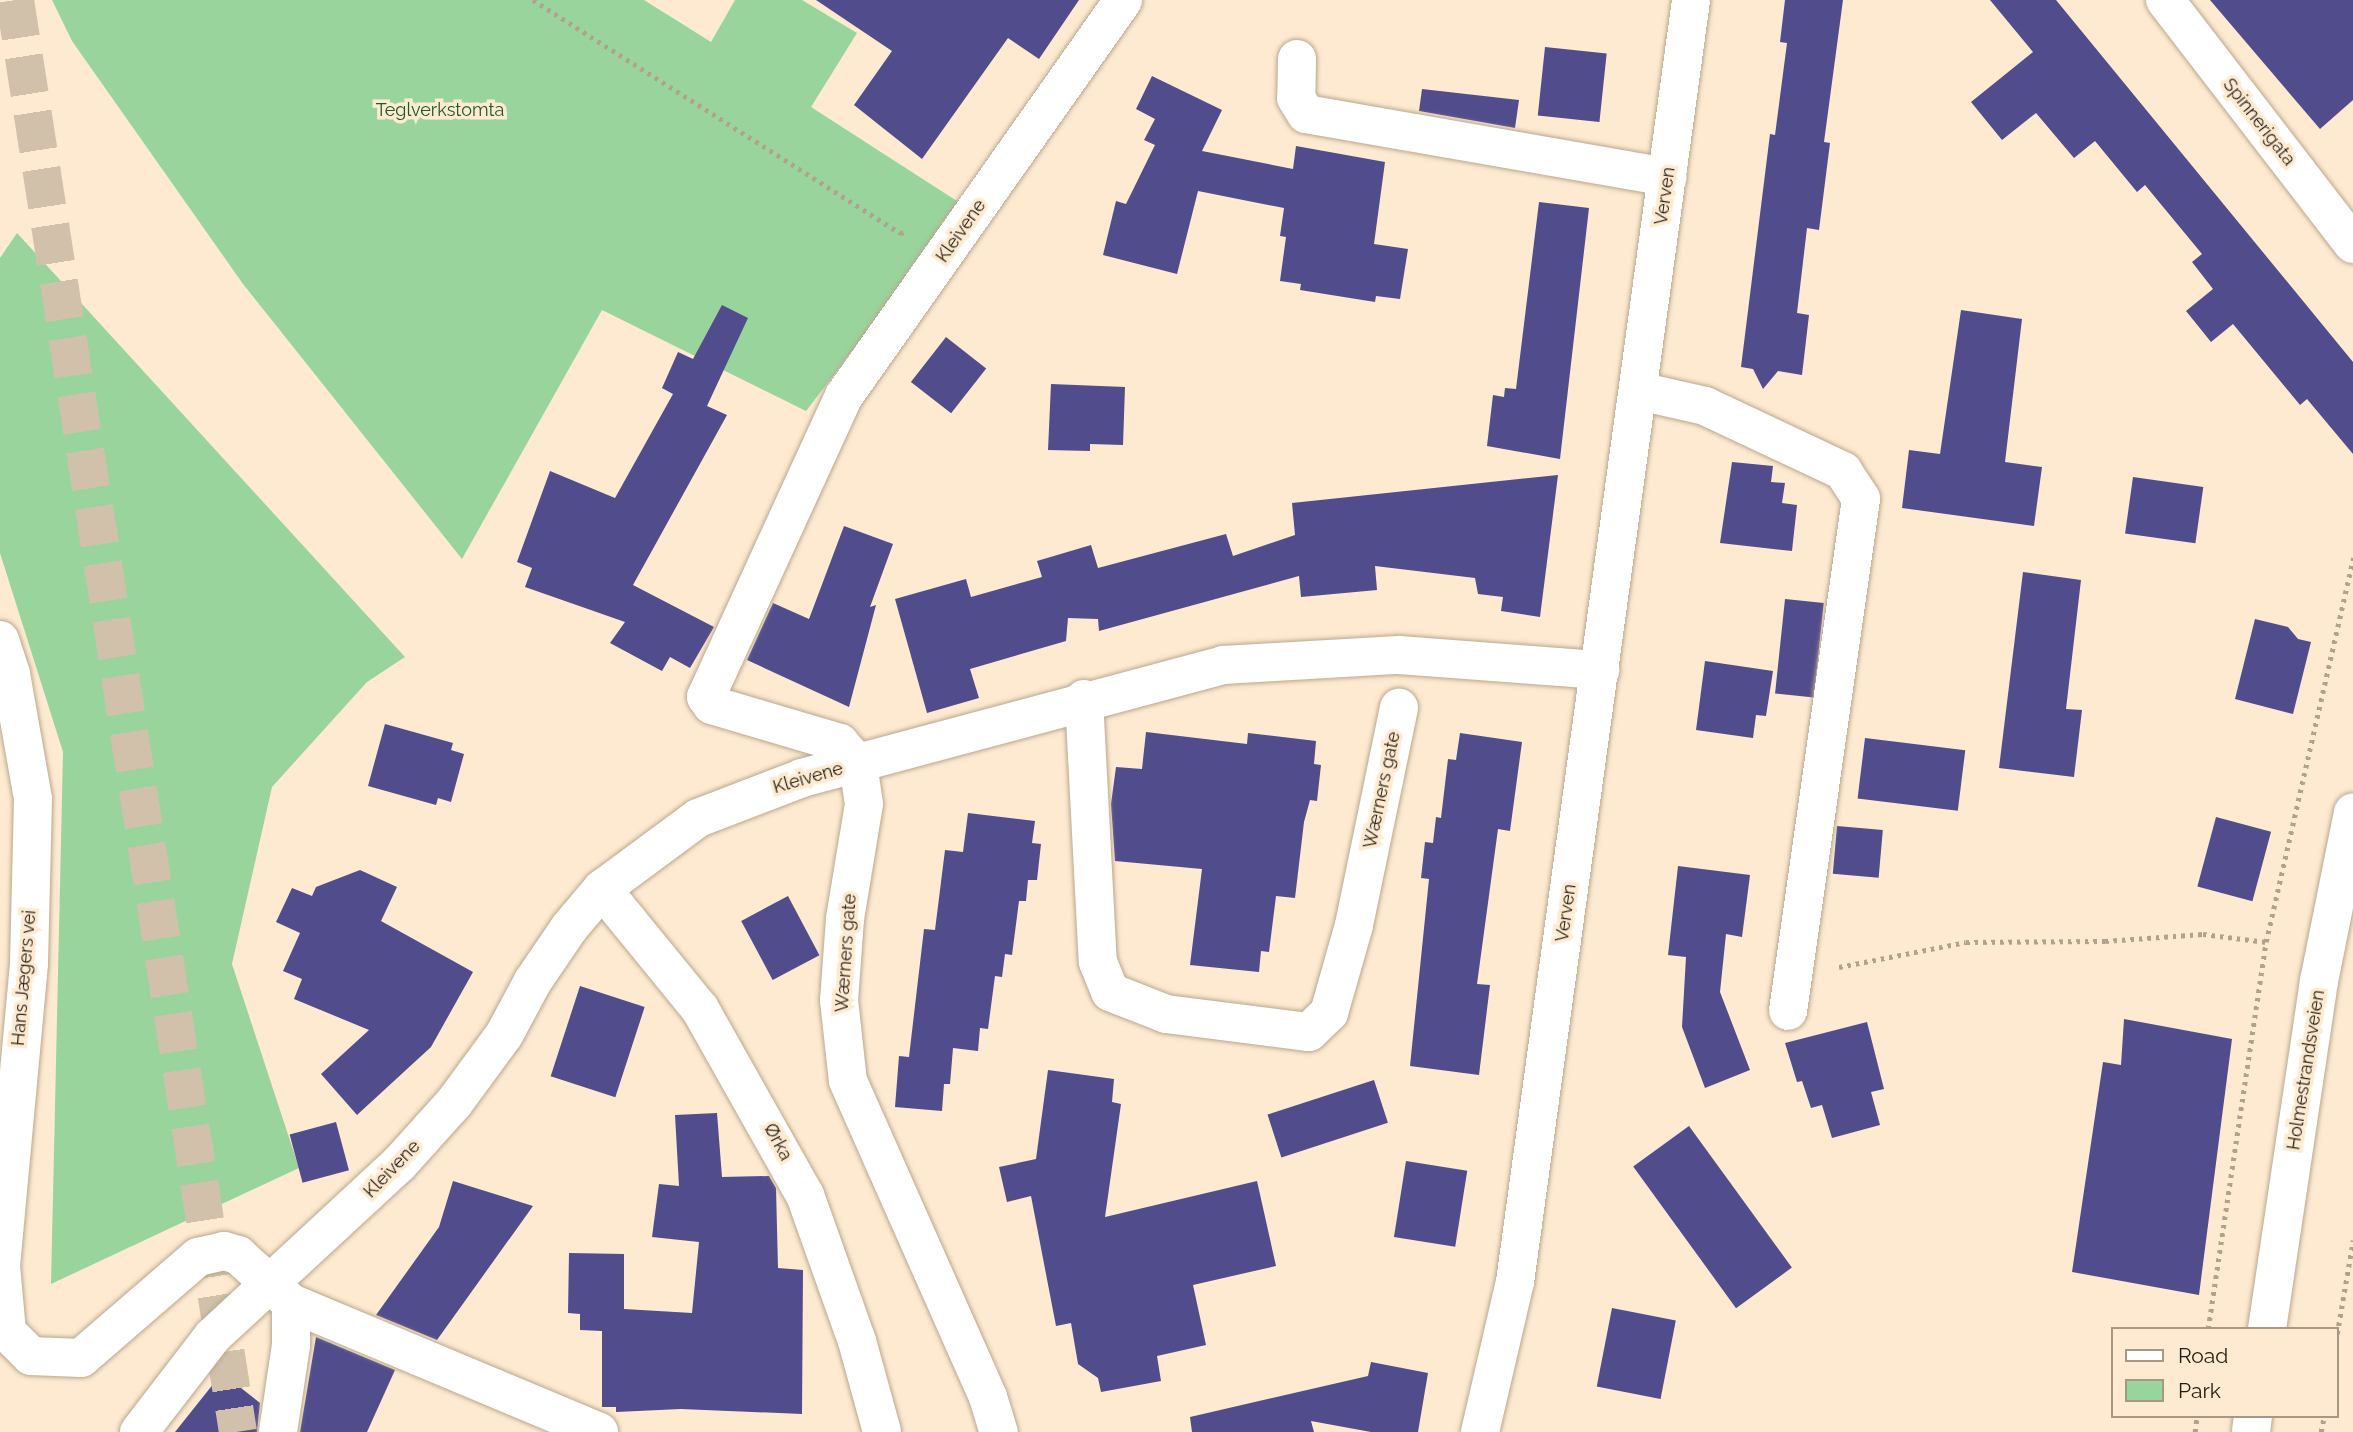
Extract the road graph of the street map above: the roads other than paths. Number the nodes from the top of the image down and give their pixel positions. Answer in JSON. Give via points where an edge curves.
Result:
{"nodes":[{"id":1,"x":1123,"y":0,"type":"edge"},
{"id":2,"x":1691,"y":0,"type":"edge"},
{"id":3,"x":2165,"y":0,"type":"edge"},
{"id":4,"x":1297,"y":60,"type":"dead end"},
{"id":5,"x":1668,"y":177,"type":"junction"},
{"id":6,"x":2353,"y":244,"type":"edge"},
{"id":7,"x":1639,"y":391,"type":"junction"},
{"id":8,"x":0,"y":640,"type":"edge"},
{"id":9,"x":1600,"y":670,"type":"junction"},
{"id":10,"x":1084,"y":699,"type":"junction"},
{"id":11,"x":1399,"y":708,"type":"dead end"},
{"id":12,"x":858,"y":764,"type":"junction"},
{"id":13,"x":2353,"y":812,"type":"edge"},
{"id":14,"x":611,"y":881,"type":"junction"},
{"id":15,"x":1790,"y":996,"type":"road end"},
{"id":16,"x":282,"y":1293,"type":"junction"},
{"id":17,"x":2267,"y":1327,"type":"edge"},
{"id":18,"x":139,"y":1432,"type":"edge"},
{"id":19,"x":278,"y":1432,"type":"edge"},
{"id":20,"x":598,"y":1432,"type":"edge"},
{"id":21,"x":883,"y":1432,"type":"edge"},
{"id":22,"x":999,"y":1432,"type":"edge"},
{"id":23,"x":1480,"y":1432,"type":"edge"}],
"edges":[{"from":1,"to":12,"type":"street","name":"Kleivene","via":[[844,396],[706,697],[712,705],[840,743]]},
{"from":2,"to":5,"type":"street","name":"Verven"},
{"from":3,"to":6,"type":"street","name":"Spinnerigata"},
{"from":4,"to":5,"type":"street","via":[[1296,98],[1306,114]]},
{"from":5,"to":7,"type":"street","name":"Verven"},
{"from":7,"to":9,"type":"street","name":"Verven"},
{"from":7,"to":15,"type":"street","via":[[1704,406],[1843,471],[1861,499]]},
{"from":8,"to":16,"type":"street","name":"Hans Jægers vei","via":[[12,674],[33,799],[29,964],[1,1266],[7,1332],[31,1356],[81,1358],[198,1257],[223,1251],[238,1255]]},
{"from":9,"to":10,"type":"street","via":[[1399,656],[1223,665]]},
{"from":9,"to":23,"type":"street","name":"Verven","via":[[1515,1282]]},
{"from":10,"to":11,"type":"street","name":"Wærners gate","via":[[1098,961],[1110,992],[1166,1014],[1309,1032],[1329,1013],[1354,925]]},
{"from":10,"to":12,"type":"street"},
{"from":12,"to":14,"type":"street","name":"Kleivene","via":[[802,778],[698,818]]},
{"from":12,"to":22,"type":"street","name":"Wærners gate","via":[[864,804],[845,919],[839,1000],[848,1081],[988,1397]]},
{"from":13,"to":17,"type":"street","name":"Holmestrandsveien","via":[[2319,981]]},
{"from":14,"to":16,"type":"street","name":"Kleivene","via":[[547,960],[504,1035],[453,1103]]},
{"from":14,"to":21,"type":"street","name":"Ørka","via":[[700,1009],[805,1195],[857,1341]]},
{"from":16,"to":18,"type":"street","name":"Kleivene","via":[[213,1336]]},
{"from":16,"to":19,"type":"street","via":[[291,1345]]},
{"from":16,"to":20,"type":"street","name":"Hans Jægers vei"}]}
